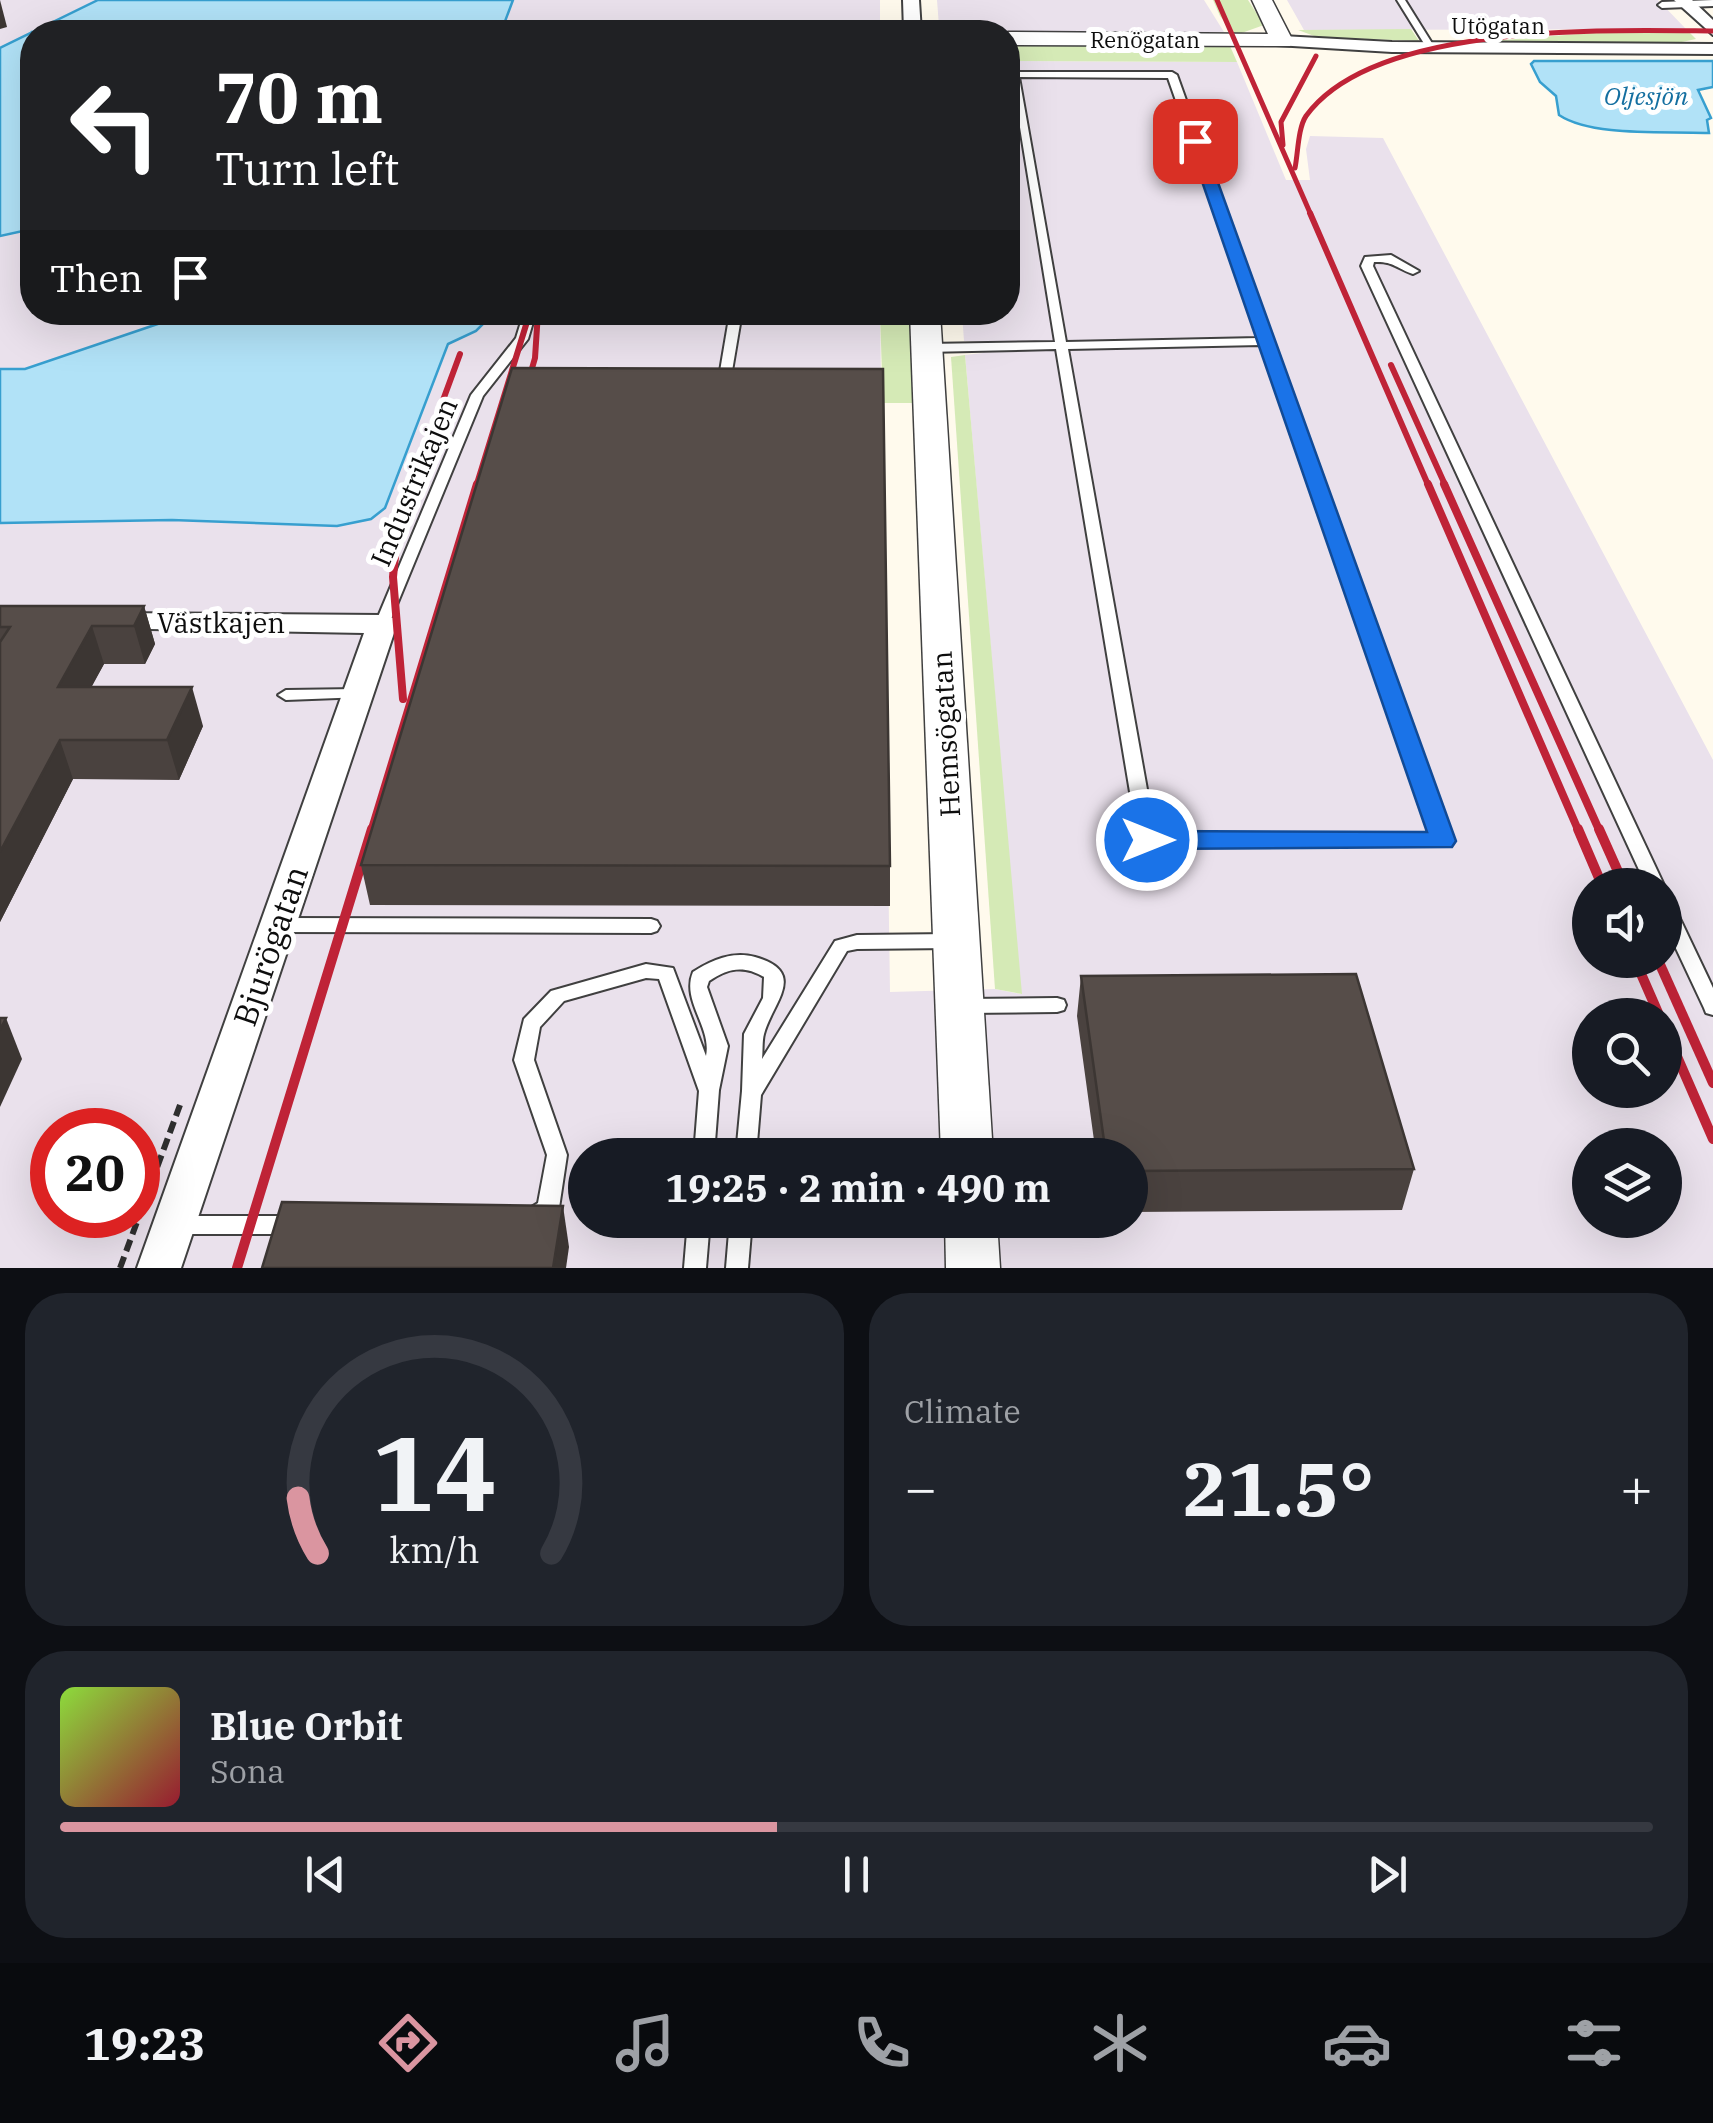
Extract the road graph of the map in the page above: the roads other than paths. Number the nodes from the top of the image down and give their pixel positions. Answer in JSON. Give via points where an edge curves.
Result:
{"nodes":[{"id":1,"x":1262,"y":0,"type":"edge"},
{"id":2,"x":1401,"y":0,"type":"edge"},
{"id":3,"x":1684,"y":2,"type":"edge"},
{"id":4,"x":1713,"y":3,"type":"edge"},
{"id":5,"x":1662,"y":5,"type":"dead end"},
{"id":6,"x":1713,"y":30,"type":"edge"},
{"id":7,"x":1020,"y":39,"type":"edge"},
{"id":8,"x":1282,"y":41,"type":"junction"},
{"id":9,"x":1430,"y":48,"type":"junction"},
{"id":10,"x":1713,"y":49,"type":"edge"},
{"id":11,"x":1020,"y":74,"type":"edge"},
{"id":12,"x":1020,"y":110,"type":"edge"},
{"id":13,"x":1414,"y":271,"type":"dead end"},
{"id":14,"x":526,"y":325,"type":"edge"},
{"id":15,"x":734,"y":325,"type":"edge"},
{"id":16,"x":925,"y":330,"type":"edge"},
{"id":17,"x":1266,"y":341,"type":"junction"},
{"id":18,"x":1059,"y":346,"type":"junction"},
{"id":19,"x":724,"y":383,"type":"edge"},
{"id":20,"x":76,"y":622,"type":"edge"},
{"id":21,"x":382,"y":624,"type":"junction"},
{"id":22,"x":358,"y":694,"type":"junction"},
{"id":23,"x":286,"y":695,"type":"dead end"},
{"id":24,"x":1647,"y":868,"type":"edge"},
{"id":25,"x":278,"y":925,"type":"junction"},
{"id":26,"x":650,"y":926,"type":"dead end"},
{"id":27,"x":957,"y":941,"type":"junction"},
{"id":28,"x":1682,"y":942,"type":"edge"},
{"id":29,"x":960,"y":1006,"type":"junction"},
{"id":30,"x":1057,"y":1006,"type":"dead end"},
{"id":31,"x":1713,"y":1008,"type":"edge"},
{"id":32,"x":709,"y":1091,"type":"junction"},
{"id":33,"x":750,"y":1098,"type":"junction"},
{"id":34,"x":705,"y":1138,"type":"edge"},
{"id":35,"x":747,"y":1138,"type":"edge"},
{"id":36,"x":966,"y":1138,"type":"edge"},
{"id":37,"x":511,"y":1222,"type":"edge"},
{"id":38,"x":174,"y":1225,"type":"junction"},
{"id":39,"x":308,"y":1225,"type":"edge"},
{"id":40,"x":697,"y":1238,"type":"edge"},
{"id":41,"x":740,"y":1238,"type":"edge"},
{"id":42,"x":971,"y":1238,"type":"edge"},
{"id":43,"x":159,"y":1268,"type":"edge"},
{"id":44,"x":695,"y":1268,"type":"edge"},
{"id":45,"x":737,"y":1268,"type":"edge"},
{"id":46,"x":973,"y":1268,"type":"edge"}],
"edges":[{"from":1,"to":8,"type":"street"},
{"from":2,"to":9,"type":"lane"},
{"from":3,"to":4,"type":"lane"},
{"from":3,"to":5,"type":"lane"},
{"from":3,"to":6,"type":"street"},
{"from":7,"to":8,"type":"street","name":"Renögatan"},
{"from":8,"to":9,"type":"street","name":"Utögatan"},
{"from":9,"to":10,"type":"street","name":"Utögatan"},
{"from":11,"to":17,"type":"lane","via":[[1172,75]]},
{"from":12,"to":18,"type":"lane"},
{"from":13,"to":24,"type":"lane","via":[[1391,258],[1369,259],[1367,266]]},
{"from":14,"to":21,"type":"lane","name":"Industrikajen","via":[[478,396]]},
{"from":15,"to":19,"type":"lane"},
{"from":16,"to":18,"type":"lane"},
{"from":16,"to":27,"type":"street","name":"Hemsögatan"},
{"from":17,"to":18,"type":"lane"},
{"from":17,"to":18,"type":"lane","via":[[1443,841],[1147,840]]},
{"from":20,"to":21,"type":"street","name":"Västkajen"},
{"from":21,"to":22,"type":"street","name":"Bjurögatan"},
{"from":22,"to":23,"type":"lane"},
{"from":22,"to":25,"type":"street","name":"Bjurögatan"},
{"from":25,"to":26,"type":"lane"},
{"from":25,"to":38,"type":"street","name":"Bjurögatan"},
{"from":27,"to":29,"type":"street","name":"Hemsögatan"},
{"from":27,"to":33,"type":"lane","via":[[841,946]]},
{"from":28,"to":31,"type":"lane"},
{"from":29,"to":30,"type":"lane"},
{"from":29,"to":36,"type":"street","name":"Hemsögatan"},
{"from":32,"to":33,"type":"lane","via":[[718,1046],[700,978],[715,966],[747,962],[773,974],[772,998],[754,1034]]},
{"from":32,"to":34,"type":"lane"},
{"from":32,"to":37,"type":"lane","via":[[666,973],[646,970],[558,996],[531,1024],[524,1060],[557,1155],[548,1208]]},
{"from":33,"to":35,"type":"lane"},
{"from":38,"to":39,"type":"lane"},
{"from":38,"to":43,"type":"street","name":"Bjurögatan"},
{"from":40,"to":44,"type":"lane"},
{"from":41,"to":45,"type":"lane"},
{"from":42,"to":46,"type":"street"}]}
